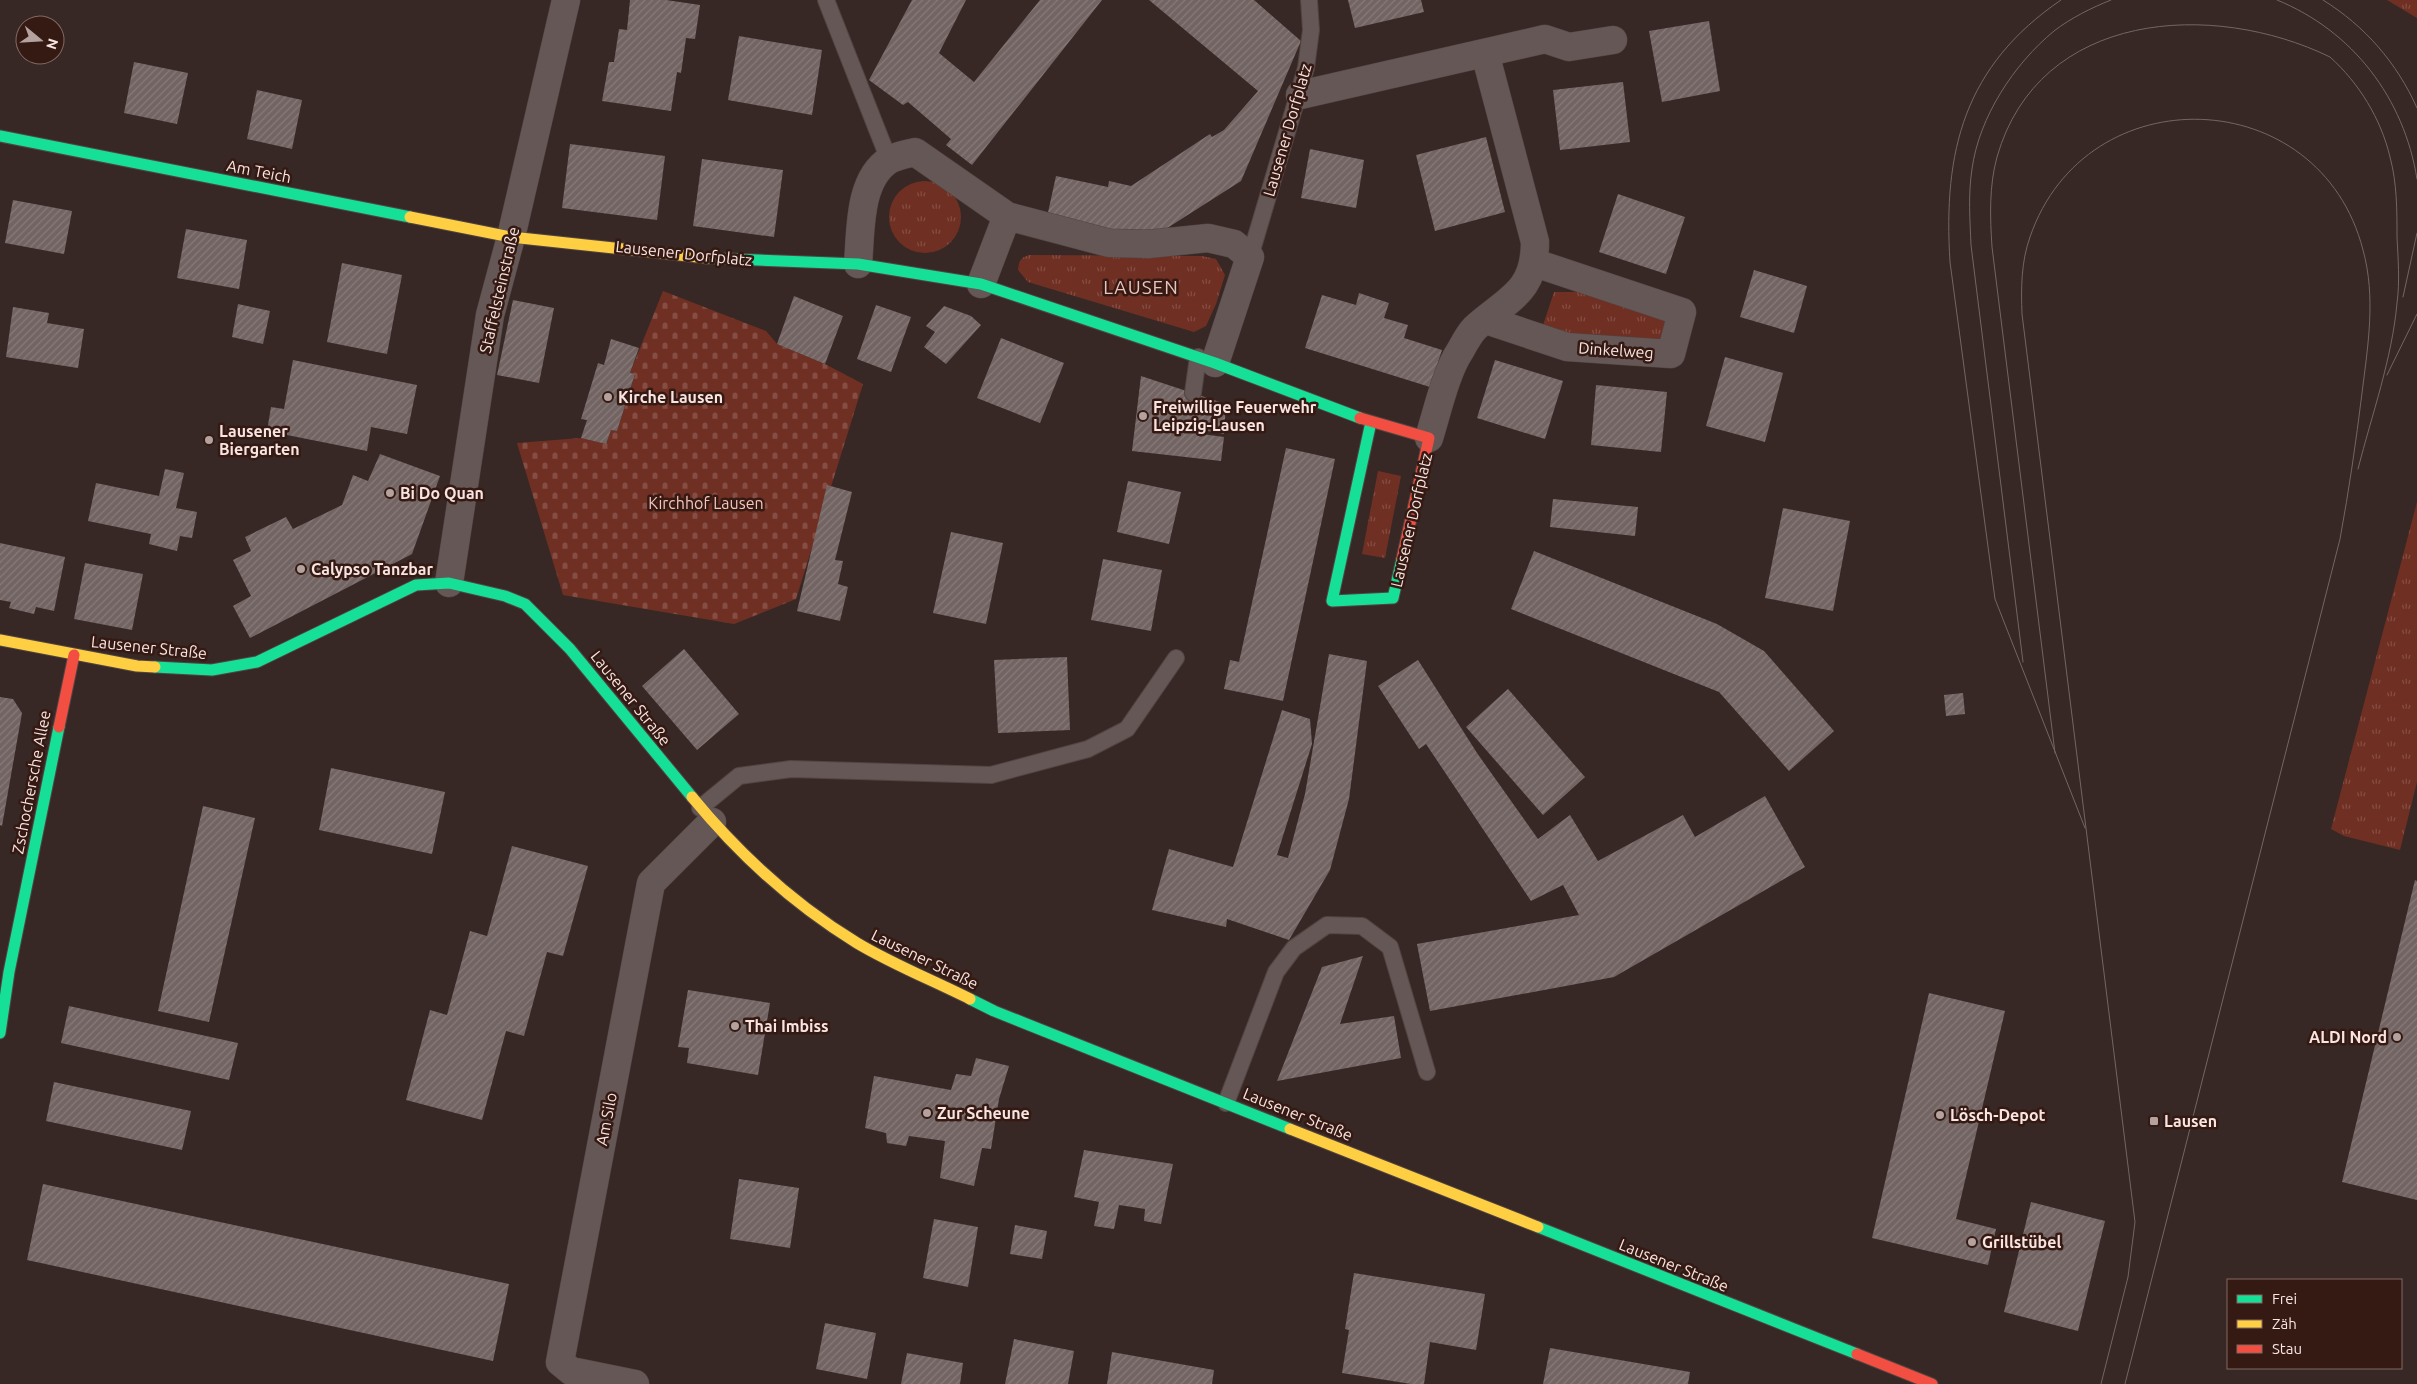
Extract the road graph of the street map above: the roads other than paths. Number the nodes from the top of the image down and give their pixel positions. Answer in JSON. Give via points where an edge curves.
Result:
{"nodes":[{"id":1,"x":566,"y":0,"type":"edge"},
{"id":2,"x":826,"y":0,"type":"edge"},
{"id":3,"x":1309,"y":0,"type":"edge"},
{"id":4,"x":1613,"y":40,"type":"dead end"},
{"id":5,"x":1485,"y":53,"type":"junction"},
{"id":6,"x":1300,"y":95,"type":"junction"},
{"id":7,"x":0,"y":136,"type":"edge"},
{"id":8,"x":889,"y":160,"type":"junction"},
{"id":9,"x":1006,"y":216,"type":"junction"},
{"id":10,"x":511,"y":237,"type":"junction"},
{"id":11,"x":1250,"y":257,"type":"junction"},
{"id":12,"x":1535,"y":263,"type":"junction"},
{"id":13,"x":858,"y":264,"type":"junction"},
{"id":14,"x":981,"y":284,"type":"junction"},
{"id":15,"x":1486,"y":320,"type":"junction"},
{"id":16,"x":1206,"y":360,"type":"junction"},
{"id":17,"x":1193,"y":393,"type":"dead end"},
{"id":18,"x":1371,"y":422,"type":"junction"},
{"id":19,"x":1429,"y":438,"type":"junction"},
{"id":20,"x":449,"y":583,"type":"junction"},
{"id":21,"x":0,"y":640,"type":"edge"},
{"id":22,"x":74,"y":655,"type":"junction"},
{"id":23,"x":1176,"y":658,"type":"dead end"},
{"id":24,"x":706,"y":816,"type":"junction"},
{"id":25,"x":0,"y":1033,"type":"edge"},
{"id":26,"x":1427,"y":1072,"type":"dead end"},
{"id":27,"x":1226,"y":1103,"type":"junction"},
{"id":28,"x":636,"y":1384,"type":"edge"},
{"id":29,"x":1932,"y":1384,"type":"edge"}],
"edges":[{"from":1,"to":10,"type":"street","name":"Staffelsteinstraße"},
{"from":2,"to":8,"type":"lane"},
{"from":3,"to":6,"type":"lane","name":"Lausener Dorfplatz","via":[[1311,30]]},
{"from":4,"to":5,"type":"street","via":[[1569,47],[1545,39]]},
{"from":5,"to":6,"type":"street"},
{"from":5,"to":12,"type":"street","via":[[1535,242]]},
{"from":6,"to":11,"type":"lane","name":"Lausener Dorfplatz"},
{"from":7,"to":10,"type":"street","name":"Am Teich"},
{"from":8,"to":9,"type":"street","via":[[915,152]]},
{"from":8,"to":13,"type":"street","via":[[868,183],[862,210]]},
{"from":9,"to":11,"type":"street","via":[[1109,243],[1149,244],[1208,238],[1234,244]]},
{"from":9,"to":14,"type":"street"},
{"from":10,"to":13,"type":"street","name":"Lausener Dorfplatz","via":[[727,260]]},
{"from":10,"to":20,"type":"street","name":"Staffelsteinstraße","via":[[490,315]]},
{"from":11,"to":16,"type":"street","name":"Lausener Dorfplatz"},
{"from":12,"to":15,"type":"street","via":[[1526,283],[1505,306]]},
{"from":12,"to":15,"type":"street","name":"Dinkelweg","via":[[1682,312],[1671,354],[1567,347]]},
{"from":13,"to":14,"type":"street","name":"Lausener Dorfplatz"},
{"from":14,"to":16,"type":"street","name":"Lausener Dorfplatz"},
{"from":15,"to":19,"type":"street","via":[[1474,329],[1458,353]]},
{"from":16,"to":17,"type":"lane"},
{"from":16,"to":18,"type":"street","name":"Lausener Dorfplatz"},
{"from":18,"to":19,"type":"street","name":"Lausener Dorfplatz"},
{"from":18,"to":19,"type":"street","name":"Lausener Dorfplatz","via":[[1332,602],[1394,598]]},
{"from":20,"to":22,"type":"street","name":"Lausener Straße","via":[[416,585],[257,662],[212,670],[137,666]]},
{"from":20,"to":24,"type":"street","name":"Lausener Straße","via":[[525,604],[570,648]]},
{"from":21,"to":22,"type":"street","name":"Lausener Straße"},
{"from":22,"to":25,"type":"street","name":"Zschochersche Allee","via":[[9,972]]},
{"from":23,"to":24,"type":"lane","via":[[1127,729],[1088,749],[991,775],[791,769],[739,776]]},
{"from":24,"to":27,"type":"street","name":"Lausener Straße","via":[[778,886],[857,943],[994,1011]]},
{"from":24,"to":28,"type":"street","name":"Am Silo","via":[[650,883],[560,1362],[571,1371]]},
{"from":26,"to":27,"type":"lane","via":[[1390,947],[1362,926],[1327,925],[1294,948],[1276,972]]},
{"from":27,"to":29,"type":"street","name":"Lausener Straße"}]}
